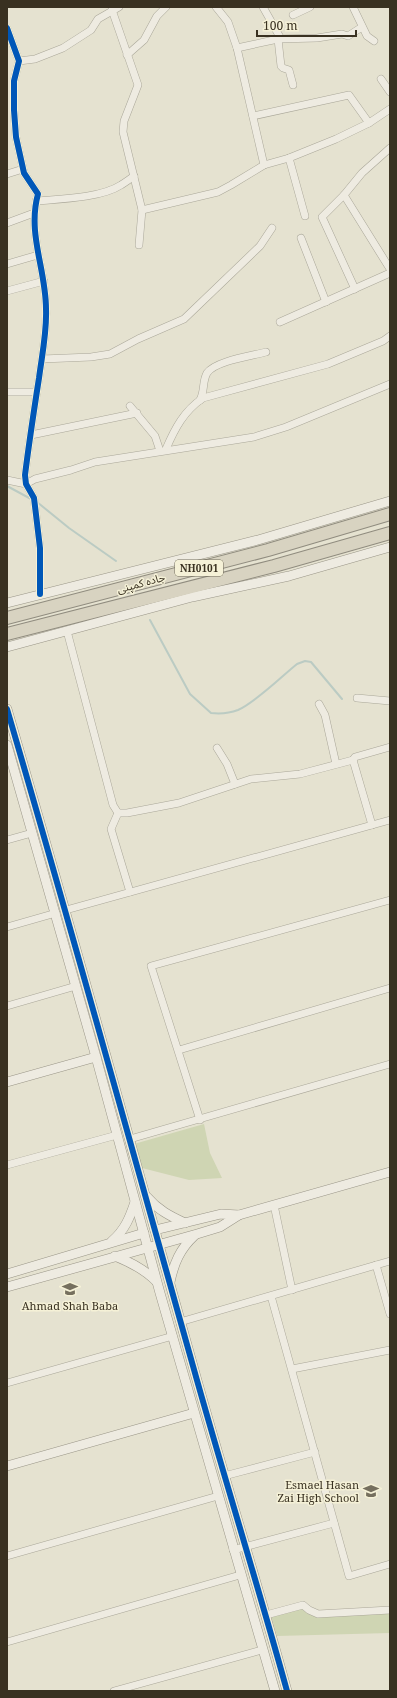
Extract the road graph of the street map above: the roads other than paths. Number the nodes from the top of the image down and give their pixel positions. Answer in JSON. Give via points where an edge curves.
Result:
{"nodes":[{"id":1,"x":166,"y":7,"type":"edge"},
{"id":2,"x":216,"y":7,"type":"edge"},
{"id":3,"x":263,"y":7,"type":"edge"},
{"id":4,"x":310,"y":7,"type":"edge"},
{"id":5,"x":353,"y":7,"type":"edge"},
{"id":6,"x":115,"y":9,"type":"edge"},
{"id":7,"x":292,"y":15,"type":"dead end"},
{"id":8,"x":362,"y":27,"type":"junction"},
{"id":9,"x":7,"y":28,"type":"edge"},
{"id":10,"x":279,"y":39,"type":"junction"},
{"id":11,"x":374,"y":41,"type":"dead end"},
{"id":12,"x":237,"y":48,"type":"junction"},
{"id":13,"x":127,"y":55,"type":"junction"},
{"id":14,"x":19,"y":61,"type":"junction"},
{"id":15,"x":381,"y":79,"type":"dead end"},
{"id":16,"x":293,"y":85,"type":"dead end"},
{"id":17,"x":390,"y":92,"type":"edge"},
{"id":18,"x":390,"y":109,"type":"edge"},
{"id":19,"x":253,"y":116,"type":"junction"},
{"id":20,"x":369,"y":123,"type":"junction"},
{"id":21,"x":390,"y":148,"type":"edge"},
{"id":22,"x":289,"y":158,"type":"junction"},
{"id":23,"x":264,"y":165,"type":"junction"},
{"id":24,"x":23,"y":169,"type":"junction"},
{"id":25,"x":7,"y":174,"type":"edge"},
{"id":26,"x":134,"y":176,"type":"junction"},
{"id":27,"x":344,"y":196,"type":"junction"},
{"id":28,"x":36,"y":201,"type":"junction"},
{"id":29,"x":142,"y":210,"type":"junction"},
{"id":30,"x":34,"y":213,"type":"junction"},
{"id":31,"x":305,"y":216,"type":"dead end"},
{"id":32,"x":7,"y":223,"type":"edge"},
{"id":33,"x":272,"y":228,"type":"dead end"},
{"id":34,"x":301,"y":238,"type":"dead end"},
{"id":35,"x":139,"y":245,"type":"dead end"},
{"id":36,"x":38,"y":255,"type":"junction"},
{"id":37,"x":7,"y":264,"type":"edge"},
{"id":38,"x":390,"y":269,"type":"edge"},
{"id":39,"x":390,"y":273,"type":"edge"},
{"id":40,"x":44,"y":281,"type":"junction"},
{"id":41,"x":355,"y":290,"type":"junction"},
{"id":42,"x":7,"y":291,"type":"edge"},
{"id":43,"x":326,"y":302,"type":"junction"},
{"id":44,"x":280,"y":322,"type":"dead end"},
{"id":45,"x":390,"y":336,"type":"edge"},
{"id":46,"x":266,"y":352,"type":"dead end"},
{"id":47,"x":42,"y":359,"type":"junction"},
{"id":48,"x":390,"y":384,"type":"edge"},
{"id":49,"x":7,"y":392,"type":"edge"},
{"id":50,"x":37,"y":392,"type":"junction"},
{"id":51,"x":198,"y":401,"type":"junction"},
{"id":52,"x":130,"y":406,"type":"dead end"},
{"id":53,"x":137,"y":413,"type":"junction"},
{"id":54,"x":31,"y":434,"type":"junction"},
{"id":55,"x":163,"y":450,"type":"junction"},
{"id":56,"x":7,"y":480,"type":"edge"},
{"id":57,"x":26,"y":484,"type":"junction"},
{"id":58,"x":390,"y":501,"type":"edge"},
{"id":59,"x":390,"y":514,"type":"edge"},
{"id":60,"x":390,"y":533,"type":"edge"},
{"id":61,"x":390,"y":547,"type":"edge"},
{"id":62,"x":40,"y":594,"type":"junction"},
{"id":63,"x":7,"y":603,"type":"edge"},
{"id":64,"x":7,"y":618,"type":"edge"},
{"id":65,"x":67,"y":631,"type":"junction"},
{"id":66,"x":7,"y":634,"type":"edge"},
{"id":67,"x":7,"y":647,"type":"edge"},
{"id":68,"x":357,"y":698,"type":"dead end"},
{"id":69,"x":390,"y":702,"type":"edge"},
{"id":70,"x":319,"y":704,"type":"dead end"},
{"id":71,"x":7,"y":708,"type":"edge"},
{"id":72,"x":7,"y":745,"type":"edge"},
{"id":73,"x":390,"y":747,"type":"edge"},
{"id":74,"x":217,"y":748,"type":"dead end"},
{"id":75,"x":9,"y":757,"type":"edge"},
{"id":76,"x":353,"y":760,"type":"junction"},
{"id":77,"x":336,"y":764,"type":"junction"},
{"id":78,"x":235,"y":784,"type":"junction"},
{"id":79,"x":118,"y":813,"type":"junction"},
{"id":80,"x":390,"y":820,"type":"edge"},
{"id":81,"x":372,"y":825,"type":"junction"},
{"id":82,"x":32,"y":833,"type":"junction"},
{"id":83,"x":7,"y":840,"type":"edge"},
{"id":84,"x":48,"y":851,"type":"junction"},
{"id":85,"x":39,"y":854,"type":"junction"},
{"id":86,"x":130,"y":892,"type":"junction"},
{"id":87,"x":390,"y":900,"type":"edge"},
{"id":88,"x":66,"y":910,"type":"junction"},
{"id":89,"x":56,"y":913,"type":"junction"},
{"id":90,"x":7,"y":926,"type":"edge"},
{"id":91,"x":81,"y":964,"type":"junction"},
{"id":92,"x":71,"y":967,"type":"junction"},
{"id":93,"x":76,"y":986,"type":"junction"},
{"id":94,"x":390,"y":988,"type":"edge"},
{"id":95,"x":7,"y":1006,"type":"edge"},
{"id":96,"x":179,"y":1050,"type":"junction"},
{"id":97,"x":96,"y":1057,"type":"junction"},
{"id":98,"x":390,"y":1064,"type":"edge"},
{"id":99,"x":7,"y":1082,"type":"edge"},
{"id":100,"x":200,"y":1120,"type":"junction"},
{"id":101,"x":117,"y":1135,"type":"junction"},
{"id":102,"x":130,"y":1139,"type":"junction"},
{"id":103,"x":7,"y":1165,"type":"edge"},
{"id":104,"x":390,"y":1172,"type":"edge"},
{"id":105,"x":145,"y":1195,"type":"junction"},
{"id":106,"x":135,"y":1201,"type":"junction"},
{"id":107,"x":274,"y":1205,"type":"junction"},
{"id":108,"x":239,"y":1215,"type":"junction"},
{"id":109,"x":185,"y":1223,"type":"junction"},
{"id":110,"x":155,"y":1230,"type":"junction"},
{"id":111,"x":144,"y":1233,"type":"junction"},
{"id":112,"x":197,"y":1234,"type":"junction"},
{"id":113,"x":110,"y":1244,"type":"junction"},
{"id":114,"x":159,"y":1245,"type":"junction"},
{"id":115,"x":148,"y":1248,"type":"junction"},
{"id":116,"x":115,"y":1256,"type":"junction"},
{"id":117,"x":390,"y":1261,"type":"edge"},
{"id":118,"x":376,"y":1265,"type":"junction"},
{"id":119,"x":7,"y":1274,"type":"edge"},
{"id":120,"x":156,"y":1281,"type":"junction"},
{"id":121,"x":169,"y":1283,"type":"junction"},
{"id":122,"x":7,"y":1287,"type":"edge"},
{"id":123,"x":292,"y":1290,"type":"junction"},
{"id":124,"x":271,"y":1296,"type":"junction"},
{"id":125,"x":390,"y":1314,"type":"edge"},
{"id":126,"x":180,"y":1322,"type":"junction"},
{"id":127,"x":173,"y":1336,"type":"junction"},
{"id":128,"x":390,"y":1350,"type":"edge"},
{"id":129,"x":292,"y":1369,"type":"junction"},
{"id":130,"x":7,"y":1383,"type":"edge"},
{"id":131,"x":194,"y":1412,"type":"junction"},
{"id":132,"x":315,"y":1452,"type":"junction"},
{"id":133,"x":7,"y":1466,"type":"edge"},
{"id":134,"x":224,"y":1476,"type":"junction"},
{"id":135,"x":218,"y":1496,"type":"junction"},
{"id":136,"x":238,"y":1518,"type":"junction"},
{"id":137,"x":226,"y":1523,"type":"junction"},
{"id":138,"x":334,"y":1523,"type":"junction"},
{"id":139,"x":246,"y":1546,"type":"junction"},
{"id":140,"x":233,"y":1550,"type":"junction"},
{"id":141,"x":7,"y":1556,"type":"edge"},
{"id":142,"x":390,"y":1564,"type":"edge"},
{"id":143,"x":240,"y":1574,"type":"junction"},
{"id":144,"x":390,"y":1610,"type":"edge"},
{"id":145,"x":266,"y":1615,"type":"junction"},
{"id":146,"x":7,"y":1642,"type":"edge"},
{"id":147,"x":262,"y":1650,"type":"junction"},
{"id":148,"x":114,"y":1691,"type":"edge"},
{"id":149,"x":275,"y":1691,"type":"edge"},
{"id":150,"x":287,"y":1691,"type":"edge"}],
"edges":[{"from":1,"to":13,"type":"street","via":[[157,16],[144,40]]},
{"from":2,"to":12,"type":"street","via":[[228,22]]},
{"from":3,"to":10,"type":"street"},
{"from":4,"to":7,"type":"street"},
{"from":5,"to":8,"type":"street"},
{"from":6,"to":13,"type":"street"},
{"from":6,"to":14,"type":"street","via":[[98,19],[91,30],[63,48],[35,59]]},
{"from":8,"to":10,"type":"street","via":[[348,36],[337,34]]},
{"from":8,"to":11,"type":"street","via":[[367,36]]},
{"from":9,"to":14,"type":"street"},
{"from":10,"to":12,"type":"street"},
{"from":10,"to":16,"type":"street","via":[[281,66],[288,69]]},
{"from":12,"to":19,"type":"street"},
{"from":13,"to":26,"type":"street","via":[[138,85],[124,121],[123,132]]},
{"from":14,"to":24,"type":"street","via":[[14,81],[14,110],[16,137]]},
{"from":15,"to":17,"type":"street"},
{"from":18,"to":20,"type":"street"},
{"from":19,"to":20,"type":"street","via":[[349,95]]},
{"from":19,"to":23,"type":"street"},
{"from":20,"to":22,"type":"street"},
{"from":21,"to":27,"type":"street","via":[[362,173]]},
{"from":22,"to":23,"type":"street"},
{"from":22,"to":31,"type":"street"},
{"from":23,"to":29,"type":"street","via":[[218,192]]},
{"from":24,"to":25,"type":"street"},
{"from":24,"to":28,"type":"street","via":[[38,194]]},
{"from":26,"to":28,"type":"street","via":[[121,185],[99,193]]},
{"from":26,"to":29,"type":"street"},
{"from":27,"to":38,"type":"street"},
{"from":27,"to":41,"type":"street","via":[[322,218]]},
{"from":28,"to":30,"type":"street"},
{"from":29,"to":35,"type":"street"},
{"from":30,"to":32,"type":"street"},
{"from":30,"to":36,"type":"street"},
{"from":33,"to":47,"type":"street","via":[[260,246],[184,319],[110,354],[91,358]]},
{"from":34,"to":43,"type":"street"},
{"from":36,"to":37,"type":"street"},
{"from":36,"to":40,"type":"street"},
{"from":39,"to":41,"type":"street"},
{"from":40,"to":42,"type":"street"},
{"from":40,"to":47,"type":"street","via":[[46,308]]},
{"from":41,"to":43,"type":"street"},
{"from":43,"to":44,"type":"street"},
{"from":45,"to":51,"type":"street","via":[[384,341],[328,364]]},
{"from":46,"to":51,"type":"street","via":[[217,365],[207,373],[203,384],[204,394]]},
{"from":47,"to":50,"type":"street"},
{"from":48,"to":55,"type":"street","via":[[286,427],[254,437]]},
{"from":49,"to":50,"type":"street"},
{"from":50,"to":54,"type":"street"},
{"from":51,"to":55,"type":"street","via":[[175,428]]},
{"from":52,"to":53,"type":"street"},
{"from":53,"to":54,"type":"street"},
{"from":53,"to":55,"type":"street"},
{"from":54,"to":57,"type":"street"},
{"from":55,"to":57,"type":"street","via":[[95,462],[35,479]]},
{"from":56,"to":57,"type":"street"},
{"from":57,"to":62,"type":"street","via":[[34,501],[40,548]]},
{"from":58,"to":62,"type":"street","via":[[258,540]]},
{"from":59,"to":64,"type":"highway","name":"جاده کمپنی","number":"NH0101","via":[[268,550]]},
{"from":60,"to":66,"type":"highway","name":"جاده کمپنی","number":"NH0101","via":[[274,566]]},
{"from":61,"to":65,"type":"street","via":[[289,576],[192,597]]},
{"from":62,"to":63,"type":"street"},
{"from":65,"to":67,"type":"street"},
{"from":65,"to":79,"type":"street","via":[[113,805]]},
{"from":68,"to":69,"type":"street"},
{"from":70,"to":77,"type":"street","via":[[325,715]]},
{"from":71,"to":84,"type":"street"},
{"from":72,"to":75,"type":"street"},
{"from":73,"to":76,"type":"street","via":[[355,757]]},
{"from":74,"to":78,"type":"street"},
{"from":75,"to":82,"type":"street"},
{"from":76,"to":77,"type":"street"},
{"from":76,"to":81,"type":"street"},
{"from":77,"to":78,"type":"street","via":[[300,774],[269,776]]},
{"from":78,"to":79,"type":"street","via":[[179,803]]},
{"from":79,"to":86,"type":"street","via":[[111,834]]},
{"from":80,"to":81,"type":"street"},
{"from":81,"to":86,"type":"street"},
{"from":82,"to":83,"type":"street"},
{"from":82,"to":85,"type":"street"},
{"from":84,"to":85,"type":"street"},
{"from":84,"to":88,"type":"street"},
{"from":85,"to":89,"type":"street"},
{"from":86,"to":88,"type":"street"},
{"from":87,"to":96,"type":"street","via":[[151,966]]},
{"from":88,"to":91,"type":"street"},
{"from":89,"to":90,"type":"street"},
{"from":89,"to":92,"type":"street"},
{"from":91,"to":92,"type":"street"},
{"from":91,"to":102,"type":"street"},
{"from":92,"to":93,"type":"street"},
{"from":93,"to":95,"type":"street"},
{"from":93,"to":97,"type":"street"},
{"from":94,"to":96,"type":"street"},
{"from":96,"to":100,"type":"street"},
{"from":97,"to":99,"type":"street"},
{"from":97,"to":101,"type":"street"},
{"from":98,"to":100,"type":"street"},
{"from":100,"to":102,"type":"street"},
{"from":101,"to":103,"type":"street"},
{"from":101,"to":106,"type":"street"},
{"from":102,"to":105,"type":"street"},
{"from":104,"to":107,"type":"street"},
{"from":105,"to":109,"type":"street","via":[[168,1216]]},
{"from":105,"to":110,"type":"street"},
{"from":106,"to":111,"type":"street"},
{"from":106,"to":113,"type":"street","via":[[130,1219],[120,1235]]},
{"from":107,"to":108,"type":"street"},
{"from":107,"to":123,"type":"street"},
{"from":108,"to":109,"type":"street","via":[[221,1214]]},
{"from":108,"to":112,"type":"street","via":[[220,1227]]},
{"from":109,"to":110,"type":"street"},
{"from":110,"to":111,"type":"street"},
{"from":110,"to":114,"type":"street"},
{"from":111,"to":113,"type":"street"},
{"from":111,"to":115,"type":"street"},
{"from":112,"to":114,"type":"street"},
{"from":112,"to":121,"type":"street","via":[[185,1244],[178,1256]]},
{"from":113,"to":119,"type":"street"},
{"from":114,"to":115,"type":"street"},
{"from":114,"to":121,"type":"street"},
{"from":115,"to":116,"type":"street"},
{"from":115,"to":120,"type":"street"},
{"from":116,"to":120,"type":"street","via":[[146,1271]]},
{"from":116,"to":122,"type":"street"},
{"from":117,"to":118,"type":"street"},
{"from":118,"to":123,"type":"street"},
{"from":118,"to":125,"type":"street"},
{"from":120,"to":127,"type":"street"},
{"from":121,"to":126,"type":"street"},
{"from":123,"to":124,"type":"street"},
{"from":124,"to":126,"type":"street"},
{"from":124,"to":129,"type":"street"},
{"from":126,"to":134,"type":"street"},
{"from":127,"to":130,"type":"street"},
{"from":127,"to":131,"type":"street"},
{"from":128,"to":129,"type":"street"},
{"from":129,"to":132,"type":"street"},
{"from":131,"to":133,"type":"street"},
{"from":131,"to":135,"type":"street"},
{"from":132,"to":134,"type":"street"},
{"from":132,"to":138,"type":"street"},
{"from":134,"to":136,"type":"street"},
{"from":135,"to":137,"type":"street"},
{"from":135,"to":141,"type":"street"},
{"from":136,"to":137,"type":"street"},
{"from":136,"to":139,"type":"street"},
{"from":137,"to":140,"type":"street"},
{"from":138,"to":139,"type":"street"},
{"from":138,"to":142,"type":"street","via":[[349,1576]]},
{"from":139,"to":140,"type":"street"},
{"from":139,"to":145,"type":"street"},
{"from":140,"to":143,"type":"street"},
{"from":143,"to":146,"type":"street"},
{"from":143,"to":147,"type":"street"},
{"from":144,"to":145,"type":"street","via":[[318,1614],[303,1605]]},
{"from":145,"to":150,"type":"street"},
{"from":147,"to":148,"type":"street"},
{"from":147,"to":149,"type":"street"}]}
